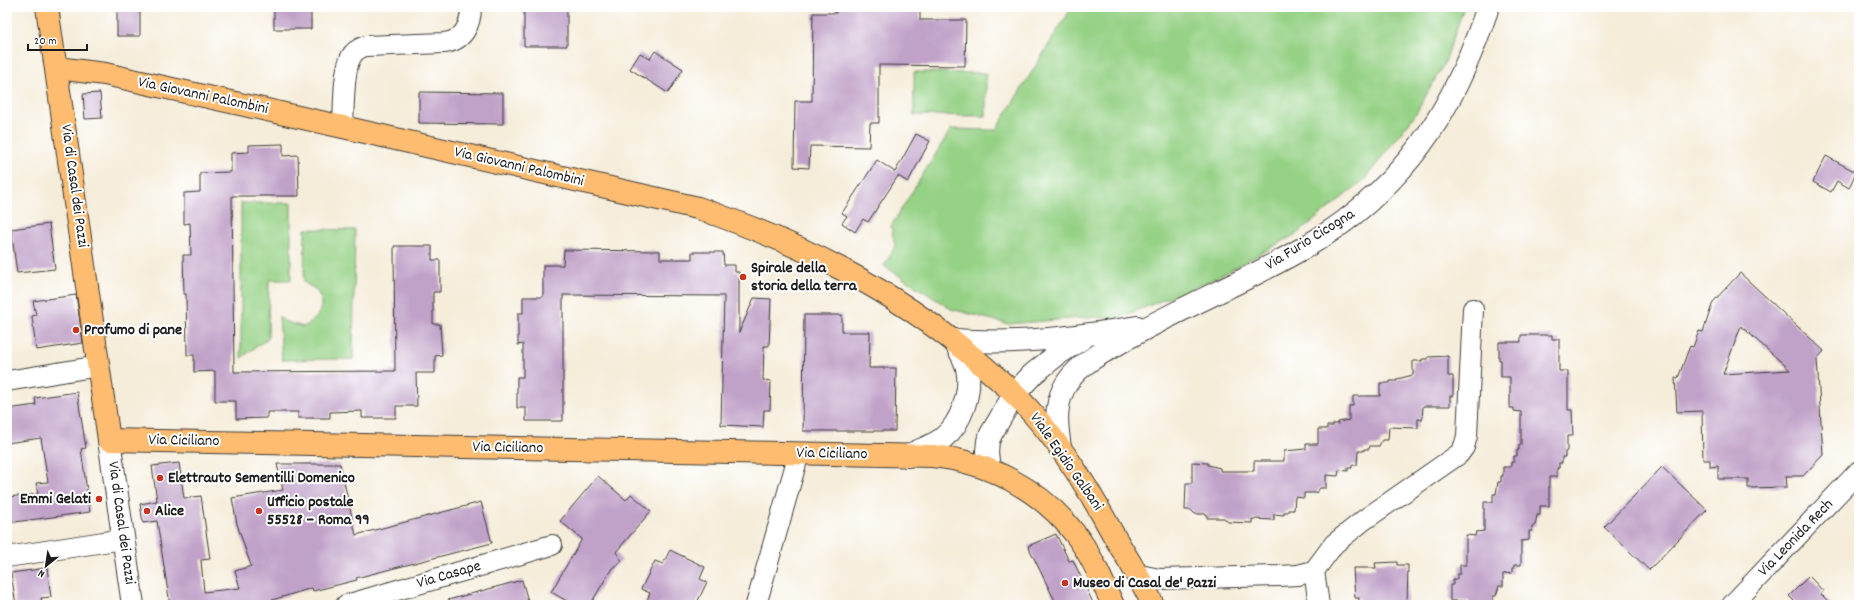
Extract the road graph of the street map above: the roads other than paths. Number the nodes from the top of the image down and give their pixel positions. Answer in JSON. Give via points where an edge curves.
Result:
{"nodes":[{"id":1,"x":47,"y":7,"type":"edge"},
{"id":2,"x":471,"y":7,"type":"edge"},
{"id":3,"x":1488,"y":7,"type":"edge"},
{"id":4,"x":57,"y":68,"type":"junction"},
{"id":5,"x":343,"y":127,"type":"junction"},
{"id":6,"x":1473,"y":309,"type":"dead end"},
{"id":7,"x":1150,"y":325,"type":"junction"},
{"id":8,"x":1087,"y":335,"type":"junction"},
{"id":9,"x":954,"y":340,"type":"junction"},
{"id":10,"x":99,"y":366,"type":"junction"},
{"id":11,"x":7,"y":381,"type":"edge"},
{"id":12,"x":1015,"y":393,"type":"junction"},
{"id":13,"x":995,"y":426,"type":"junction"},
{"id":14,"x":109,"y":440,"type":"junction"},
{"id":15,"x":1060,"y":448,"type":"junction"},
{"id":16,"x":799,"y":453,"type":"junction"},
{"id":17,"x":907,"y":456,"type":"junction"},
{"id":18,"x":989,"y":469,"type":"junction"},
{"id":19,"x":1859,"y":471,"type":"edge"},
{"id":20,"x":123,"y":539,"type":"junction"},
{"id":21,"x":552,"y":545,"type":"dead end"},
{"id":22,"x":7,"y":557,"type":"edge"},
{"id":23,"x":1314,"y":571,"type":"junction"},
{"id":24,"x":1135,"y":574,"type":"junction"},
{"id":25,"x":133,"y":605,"type":"edge"},
{"id":26,"x":346,"y":605,"type":"edge"},
{"id":27,"x":756,"y":605,"type":"edge"},
{"id":28,"x":1113,"y":605,"type":"edge"},
{"id":29,"x":1153,"y":605,"type":"edge"},
{"id":30,"x":1319,"y":605,"type":"edge"},
{"id":31,"x":1732,"y":605,"type":"edge"}],
"edges":[{"from":1,"to":4,"type":"main road","name":"Via di Casal dei Pazzi"},
{"from":2,"to":5,"type":"street","via":[[466,30],[453,41],[366,46],[354,52],[347,69]]},
{"from":3,"to":7,"type":"street","name":"Via Furio Cicogna","via":[[1464,73],[1445,109],[1428,137],[1379,192],[1354,214],[1295,252]]},
{"from":4,"to":5,"type":"main road","name":"Via Giovanni Palombini","via":[[105,74]]},
{"from":4,"to":10,"type":"main road","name":"Via di Casal dei Pazzi"},
{"from":5,"to":9,"type":"main road","name":"Via Giovanni Palombini","via":[[714,214],[798,248],[861,279],[906,305]]},
{"from":6,"to":23,"type":"street","via":[[1467,436],[1464,447],[1459,454],[1334,544]]},
{"from":7,"to":8,"type":"street","name":"Via Furio Cicogna"},
{"from":7,"to":15,"type":"street","name":"Via Furio Cicogna","via":[[1093,359],[1067,383],[1059,400],[1056,416]]},
{"from":8,"to":9,"type":"street","name":"Via Furio Cicogna","via":[[1012,342]]},
{"from":8,"to":12,"type":"street","name":"Via Furio Cicogna","via":[[1033,374]]},
{"from":9,"to":12,"type":"main road","name":"Viale Egidio Galbani"},
{"from":9,"to":17,"type":"street","via":[[967,372],[966,398],[960,416],[944,437]]},
{"from":10,"to":11,"type":"street"},
{"from":10,"to":14,"type":"main road","name":"Via di Casal dei Pazzi"},
{"from":12,"to":13,"type":"street","name":"Via Furio Cicogna"},
{"from":12,"to":15,"type":"main road","name":"Viale Egidio Galbani"},
{"from":13,"to":15,"type":"street","via":[[1014,418],[1026,420],[1039,428]]},
{"from":13,"to":18,"type":"street","name":"Via Furio Cicogna","via":[[987,447]]},
{"from":14,"to":16,"type":"main road","name":"Via Ciciliano"},
{"from":14,"to":20,"type":"street","name":"Via di Casal dei Pazzi"},
{"from":15,"to":24,"type":"main road","name":"Viale Egidio Galbani"},
{"from":16,"to":17,"type":"main road","name":"Via Ciciliano"},
{"from":16,"to":27,"type":"street"},
{"from":17,"to":18,"type":"main road","via":[[952,459]]},
{"from":18,"to":28,"type":"main road","via":[[1012,480],[1037,497],[1070,528],[1089,555]]},
{"from":19,"to":31,"type":"street","name":"Via Leonida Rech"},
{"from":20,"to":22,"type":"street"},
{"from":20,"to":25,"type":"street","name":"Via di Casal dei Pazzi"},
{"from":21,"to":26,"type":"street","name":"Via Casape"},
{"from":23,"to":24,"type":"street","via":[[1285,576],[1159,579]]},
{"from":23,"to":30,"type":"street"},
{"from":24,"to":29,"type":"main road","name":"Viale Egidio Galbani"}]}
